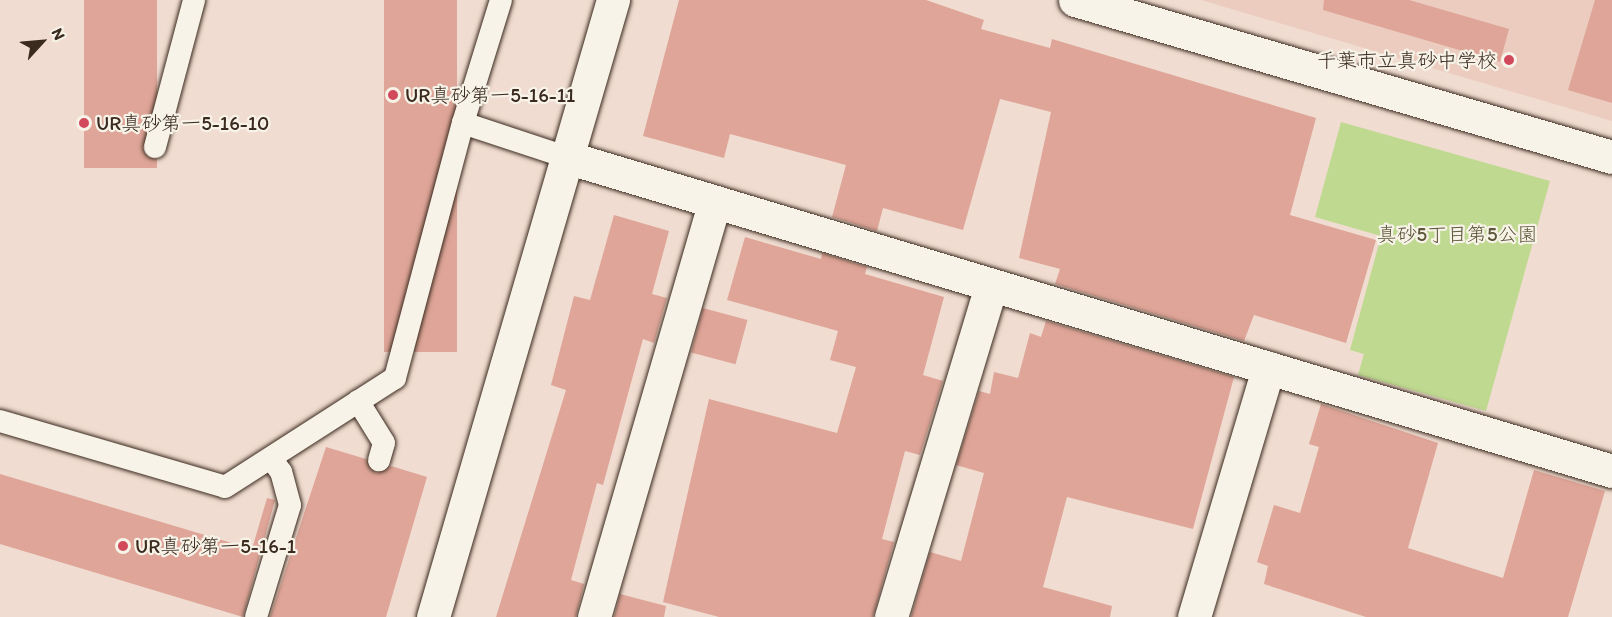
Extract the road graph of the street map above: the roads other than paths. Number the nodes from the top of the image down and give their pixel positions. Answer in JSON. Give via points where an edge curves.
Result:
{"nodes":[{"id":1,"x":194,"y":0,"type":"edge"},
{"id":2,"x":501,"y":0,"type":"edge"},
{"id":3,"x":613,"y":0,"type":"edge"},
{"id":4,"x":1076,"y":0,"type":"edge"},
{"id":5,"x":463,"y":123,"type":"junction"},
{"id":6,"x":155,"y":147,"type":"dead end"},
{"id":7,"x":566,"y":157,"type":"junction"},
{"id":8,"x":1612,"y":157,"type":"edge"},
{"id":9,"x":714,"y":204,"type":"junction"},
{"id":10,"x":991,"y":286,"type":"junction"},
{"id":11,"x":1268,"y":368,"type":"junction"},
{"id":12,"x":358,"y":401,"type":"junction"},
{"id":13,"x":0,"y":421,"type":"edge"},
{"id":14,"x":271,"y":458,"type":"junction"},
{"id":15,"x":379,"y":460,"type":"dead end"},
{"id":16,"x":1612,"y":471,"type":"edge"},
{"id":17,"x":256,"y":617,"type":"edge"},
{"id":18,"x":433,"y":617,"type":"edge"},
{"id":19,"x":594,"y":617,"type":"edge"},
{"id":20,"x":891,"y":617,"type":"edge"},
{"id":21,"x":1194,"y":617,"type":"edge"}],
"edges":[{"from":1,"to":6,"type":"lane"},
{"from":2,"to":5,"type":"lane"},
{"from":3,"to":7,"type":"street"},
{"from":4,"to":8,"type":"street"},
{"from":5,"to":7,"type":"lane"},
{"from":5,"to":12,"type":"lane","via":[[395,378]]},
{"from":7,"to":9,"type":"street"},
{"from":7,"to":18,"type":"street"},
{"from":9,"to":10,"type":"street"},
{"from":9,"to":19,"type":"street"},
{"from":10,"to":11,"type":"street"},
{"from":10,"to":20,"type":"street"},
{"from":11,"to":16,"type":"street"},
{"from":11,"to":21,"type":"street"},
{"from":12,"to":14,"type":"lane"},
{"from":12,"to":15,"type":"lane","via":[[384,443]]},
{"from":13,"to":14,"type":"lane","via":[[225,487]]},
{"from":14,"to":17,"type":"lane","via":[[281,472],[290,505]]}]}
